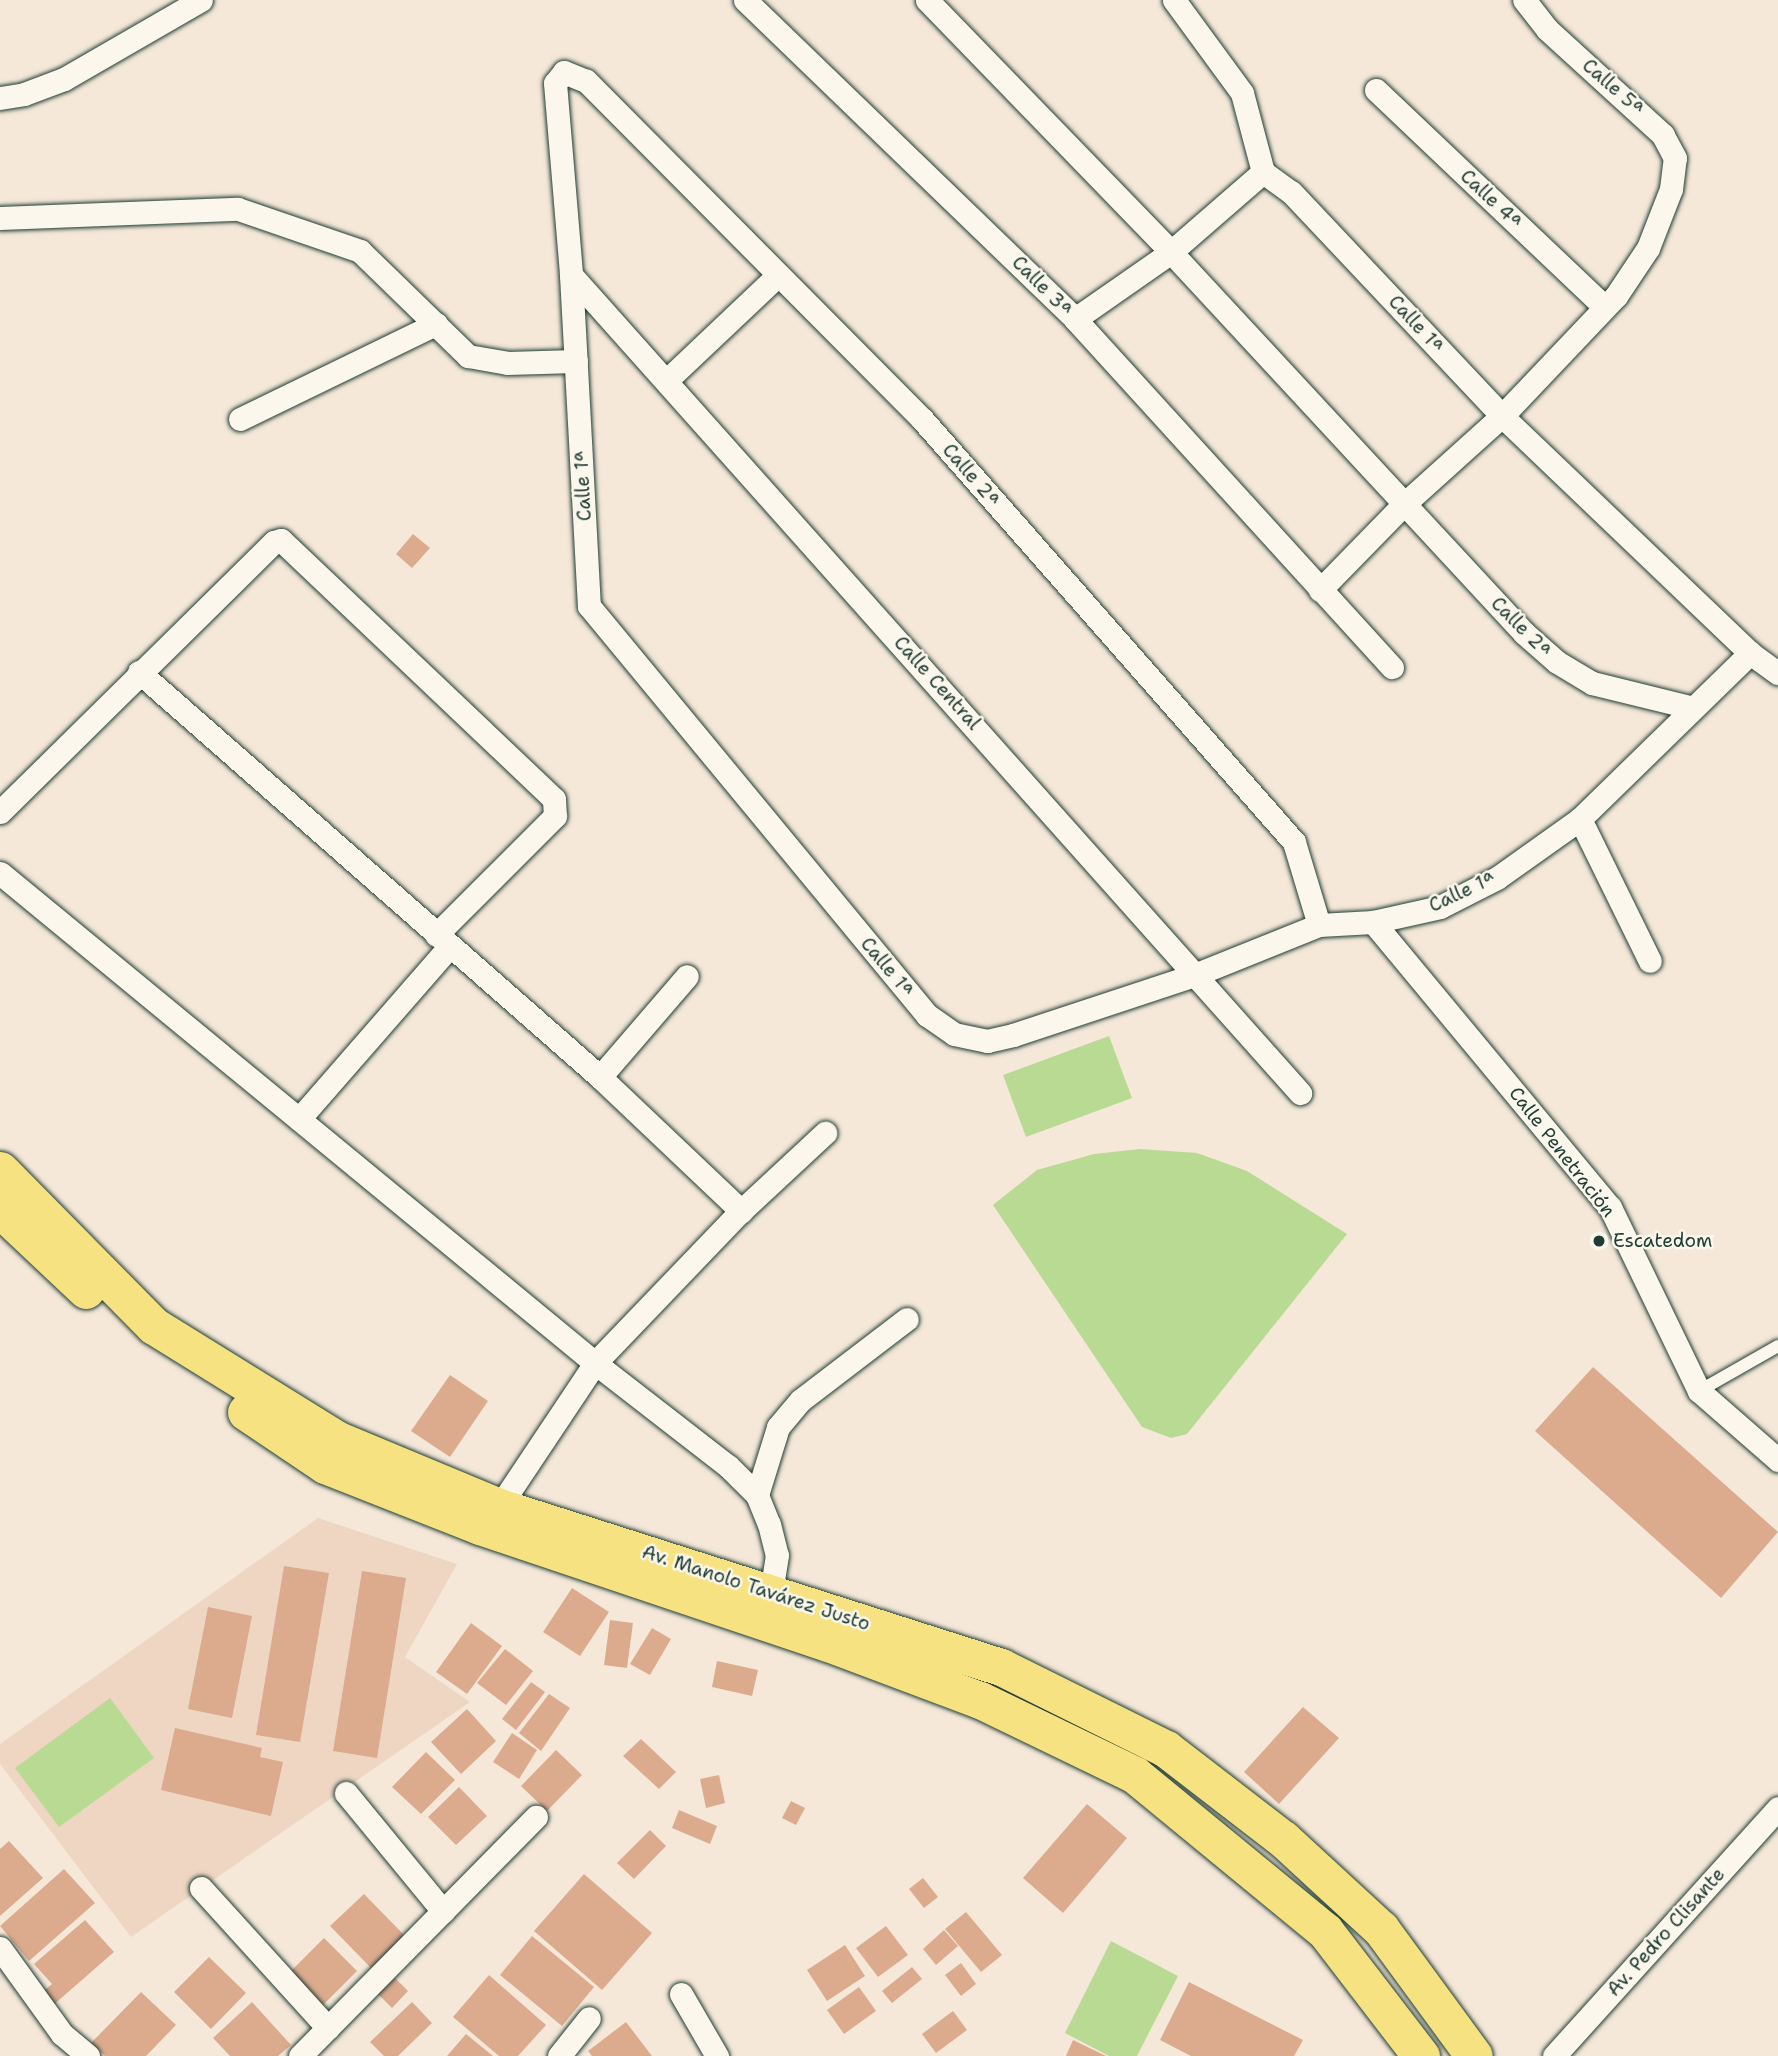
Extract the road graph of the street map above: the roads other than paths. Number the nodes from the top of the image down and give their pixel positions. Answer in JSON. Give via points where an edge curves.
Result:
{"nodes":[{"id":1,"x":201,"y":0,"type":"edge"},
{"id":2,"x":745,"y":0,"type":"edge"},
{"id":3,"x":928,"y":0,"type":"edge"},
{"id":4,"x":1174,"y":0,"type":"edge"},
{"id":5,"x":1524,"y":0,"type":"edge"},
{"id":6,"x":564,"y":72,"type":"joint"},
{"id":7,"x":1376,"y":90,"type":"dead end"},
{"id":8,"x":0,"y":98,"type":"edge"},
{"id":9,"x":1263,"y":172,"type":"junction"},
{"id":10,"x":0,"y":218,"type":"edge"},
{"id":11,"x":1171,"y":251,"type":"junction"},
{"id":12,"x":571,"y":275,"type":"junction"},
{"id":13,"x":779,"y":275,"type":"junction"},
{"id":14,"x":1605,"y":307,"type":"junction"},
{"id":15,"x":1075,"y":319,"type":"junction"},
{"id":16,"x":436,"y":324,"type":"junction"},
{"id":17,"x":576,"y":361,"type":"junction"},
{"id":18,"x":667,"y":380,"type":"junction"},
{"id":19,"x":1503,"y":416,"type":"junction"},
{"id":20,"x":240,"y":419,"type":"dead end"},
{"id":21,"x":1403,"y":505,"type":"junction"},
{"id":22,"x":1320,"y":590,"type":"junction"},
{"id":23,"x":1750,"y":653,"type":"junction"},
{"id":24,"x":1392,"y":667,"type":"dead end"},
{"id":25,"x":139,"y":672,"type":"junction"},
{"id":26,"x":1778,"y":673,"type":"edge"},
{"id":27,"x":1690,"y":707,"type":"junction"},
{"id":28,"x":0,"y":812,"type":"edge"},
{"id":29,"x":1580,"y":819,"type":"junction"},
{"id":30,"x":0,"y":873,"type":"edge"},
{"id":31,"x":1373,"y":922,"type":"junction"},
{"id":32,"x":1319,"y":925,"type":"junction"},
{"id":33,"x":443,"y":940,"type":"junction"},
{"id":34,"x":1650,"y":961,"type":"dead end"},
{"id":35,"x":1197,"y":974,"type":"junction"},
{"id":36,"x":687,"y":976,"type":"dead end"},
{"id":37,"x":600,"y":1077,"type":"junction"},
{"id":38,"x":1300,"y":1093,"type":"dead end"},
{"id":39,"x":299,"y":1119,"type":"junction"},
{"id":40,"x":825,"y":1133,"type":"dead end"},
{"id":41,"x":0,"y":1170,"type":"edge"},
{"id":42,"x":0,"y":1209,"type":"edge"},
{"id":43,"x":741,"y":1211,"type":"junction"},
{"id":44,"x":907,"y":1319,"type":"dead end"},
{"id":45,"x":1778,"y":1346,"type":"edge"},
{"id":46,"x":595,"y":1363,"type":"junction"},
{"id":47,"x":1699,"y":1391,"type":"junction"},
{"id":48,"x":1778,"y":1460,"type":"edge"},
{"id":49,"x":757,"y":1495,"type":"junction"},
{"id":50,"x":499,"y":1507,"type":"junction"},
{"id":51,"x":771,"y":1592,"type":"junction"},
{"id":52,"x":346,"y":1793,"type":"dead end"},
{"id":53,"x":1778,"y":1808,"type":"edge"},
{"id":54,"x":536,"y":1817,"type":"dead end"},
{"id":55,"x":201,"y":1888,"type":"dead end"},
{"id":56,"x":443,"y":1911,"type":"junction"},
{"id":57,"x":0,"y":1948,"type":"edge"},
{"id":58,"x":681,"y":1994,"type":"dead end"},
{"id":59,"x":589,"y":2018,"type":"dead end"},
{"id":60,"x":328,"y":2028,"type":"junction"},
{"id":61,"x":88,"y":2056,"type":"edge"},
{"id":62,"x":300,"y":2056,"type":"edge"},
{"id":63,"x":559,"y":2056,"type":"edge"},
{"id":64,"x":717,"y":2056,"type":"edge"},
{"id":65,"x":1421,"y":2056,"type":"edge"},
{"id":66,"x":1474,"y":2056,"type":"edge"},
{"id":67,"x":1554,"y":2056,"type":"edge"}],
"edges":[{"from":1,"to":8,"type":"street","via":[[64,79]]},
{"from":2,"to":15,"type":"street","name":"Calle 3ª"},
{"from":3,"to":11,"type":"street","name":"Calle 2ª"},
{"from":4,"to":9,"type":"street","via":[[1242,93]]},
{"from":5,"to":14,"type":"street","name":"Calle 5ª","via":[[1547,29],[1663,135],[1675,158],[1671,188],[1648,247]]},
{"from":6,"to":12,"type":"street","name":"Calle 1ª","via":[[555,83]]},
{"from":6,"to":13,"type":"street","name":"Calle 2ª","via":[[586,81]]},
{"from":7,"to":14,"type":"street","name":"Calle 4ª"},
{"from":9,"to":11,"type":"street"},
{"from":9,"to":19,"type":"street","name":"Calle 1ª","via":[[1291,192]]},
{"from":10,"to":16,"type":"street","via":[[238,209],[360,251]]},
{"from":11,"to":15,"type":"street"},
{"from":11,"to":21,"type":"street","name":"Calle 2ª"},
{"from":12,"to":17,"type":"street","name":"Calle 1ª"},
{"from":12,"to":18,"type":"street","name":"Calle Central"},
{"from":13,"to":18,"type":"street"},
{"from":13,"to":32,"type":"street","name":"Calle 2ª","via":[[922,419],[1294,842]]},
{"from":14,"to":19,"type":"street","name":"Calle 5ª"},
{"from":15,"to":22,"type":"street","name":"Calle 3ª"},
{"from":16,"to":17,"type":"street","via":[[468,356],[507,363]]},
{"from":16,"to":20,"type":"street"},
{"from":17,"to":35,"type":"street","name":"Calle 1ª","via":[[590,606],[927,1014],[954,1034],[987,1041]]},
{"from":18,"to":35,"type":"street","name":"Calle Central"},
{"from":19,"to":21,"type":"street","name":"Calle 5ª"},
{"from":19,"to":23,"type":"street","name":"Calle 1ª"},
{"from":21,"to":22,"type":"street","name":"Calle 5ª"},
{"from":21,"to":27,"type":"street","name":"Calle 2ª","via":[[1556,662],[1592,683]]},
{"from":22,"to":24,"type":"street","name":"Calle 3ª"},
{"from":23,"to":26,"type":"street","name":"Calle 1ª"},
{"from":23,"to":27,"type":"street","name":"Calle 1ª"},
{"from":25,"to":28,"type":"street"},
{"from":25,"to":33,"type":"street"},
{"from":25,"to":33,"type":"street","via":[[274,542],[287,544],[554,799],[555,816]]},
{"from":27,"to":29,"type":"street","name":"Calle 1ª"},
{"from":29,"to":31,"type":"street","name":"Calle 1ª","via":[[1496,878],[1440,907]]},
{"from":29,"to":34,"type":"street"},
{"from":30,"to":39,"type":"street"},
{"from":31,"to":32,"type":"street","name":"Calle 1ª"},
{"from":31,"to":47,"type":"street","name":"Calle Penetración","via":[[1610,1207]]},
{"from":32,"to":35,"type":"street","name":"Calle 1ª"},
{"from":33,"to":37,"type":"street"},
{"from":33,"to":39,"type":"street"},
{"from":35,"to":38,"type":"street","name":"Calle Central"},
{"from":36,"to":37,"type":"street"},
{"from":37,"to":43,"type":"street"},
{"from":39,"to":46,"type":"street"},
{"from":40,"to":43,"type":"street"},
{"from":41,"to":50,"type":"main road","name":"Av. Manolo Tavárez Justo","via":[[153,1326],[336,1439]]},
{"from":42,"to":65,"type":"main road","name":"Av. Manolo Tavárez Justo","via":[[155,1351],[326,1465],[480,1526],[828,1643],[980,1700],[1135,1775],[1325,1931]]},
{"from":43,"to":46,"type":"street"},
{"from":44,"to":49,"type":"street","via":[[801,1400],[778,1427]]},
{"from":45,"to":47,"type":"lane"},
{"from":46,"to":49,"type":"street","via":[[705,1444]]},
{"from":46,"to":50,"type":"street"},
{"from":47,"to":48,"type":"street","name":"Calle Penetración"},
{"from":49,"to":51,"type":"street","via":[[777,1555]]},
{"from":50,"to":51,"type":"main road","name":"Av. Manolo Tavárez Justo"},
{"from":51,"to":66,"type":"main road","name":"Av. Manolo Tavárez Justo","via":[[1001,1667],[1166,1749],[1283,1839],[1381,1929]]},
{"from":52,"to":56,"type":"street"},
{"from":53,"to":67,"type":"street","name":"Av. Pedro Clisante"},
{"from":54,"to":56,"type":"street"},
{"from":55,"to":60,"type":"street"},
{"from":56,"to":60,"type":"street"},
{"from":57,"to":61,"type":"street","via":[[62,2034]]},
{"from":58,"to":64,"type":"street"},
{"from":59,"to":63,"type":"street"},
{"from":60,"to":62,"type":"street"}]}
